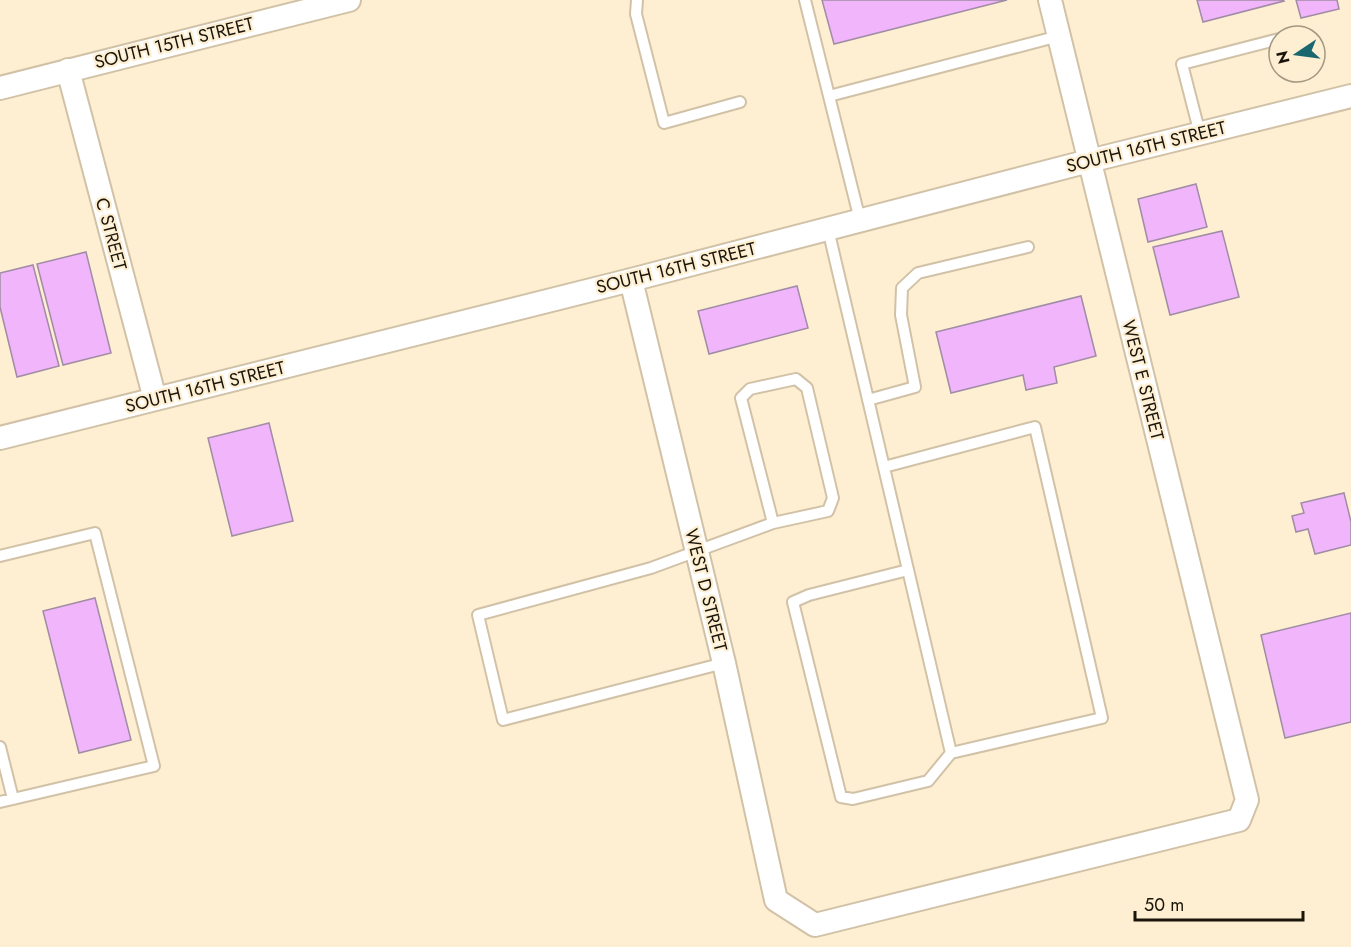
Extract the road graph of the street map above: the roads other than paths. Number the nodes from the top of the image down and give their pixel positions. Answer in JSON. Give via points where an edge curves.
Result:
{"nodes":[{"id":1,"x":349,"y":0,"type":"edge"},
{"id":2,"x":637,"y":0,"type":"edge"},
{"id":3,"x":805,"y":0,"type":"edge"},
{"id":4,"x":1050,"y":0,"type":"edge"},
{"id":5,"x":1059,"y":36,"type":"junction"},
{"id":6,"x":1267,"y":42,"type":"edge"},
{"id":7,"x":68,"y":70,"type":"junction"},
{"id":8,"x":0,"y":88,"type":"edge"},
{"id":9,"x":829,"y":96,"type":"junction"},
{"id":10,"x":1351,"y":96,"type":"edge"},
{"id":11,"x":740,"y":102,"type":"dead end"},
{"id":12,"x":1200,"y":134,"type":"junction"},
{"id":13,"x":1089,"y":161,"type":"junction"},
{"id":14,"x":860,"y":220,"type":"junction"},
{"id":15,"x":828,"y":229,"type":"junction"},
{"id":16,"x":1028,"y":247,"type":"dead end"},
{"id":17,"x":631,"y":280,"type":"junction"},
{"id":18,"x":155,"y":399,"type":"junction"},
{"id":19,"x":868,"y":400,"type":"junction"},
{"id":20,"x":0,"y":438,"type":"edge"},
{"id":21,"x":884,"y":467,"type":"junction"},
{"id":22,"x":773,"y":523,"type":"junction"},
{"id":23,"x":697,"y":551,"type":"junction"},
{"id":24,"x":0,"y":556,"type":"edge"},
{"id":25,"x":908,"y":570,"type":"junction"},
{"id":26,"x":724,"y":663,"type":"junction"},
{"id":27,"x":0,"y":747,"type":"edge"},
{"id":28,"x":951,"y":753,"type":"junction"},
{"id":29,"x":13,"y":799,"type":"junction"},
{"id":30,"x":0,"y":802,"type":"edge"},
{"id":31,"x":776,"y":900,"type":"joint"}],
"edges":[{"from":1,"to":7,"type":"street","name":"SOUTH 15TH STREET"},
{"from":2,"to":11,"type":"lane","via":[[636,14],[664,123]]},
{"from":3,"to":9,"type":"lane"},
{"from":4,"to":5,"type":"street","name":"WEST E STREET"},
{"from":5,"to":9,"type":"lane"},
{"from":5,"to":13,"type":"street","name":"WEST E STREET"},
{"from":6,"to":12,"type":"lane","via":[[1182,64]]},
{"from":7,"to":8,"type":"street","name":"SOUTH 15TH STREET"},
{"from":7,"to":18,"type":"street","name":"C STREET"},
{"from":9,"to":14,"type":"lane"},
{"from":10,"to":12,"type":"street","name":"SOUTH 16TH STREET"},
{"from":12,"to":13,"type":"street","name":"SOUTH 16TH STREET"},
{"from":13,"to":14,"type":"street","name":"SOUTH 16TH STREET"},
{"from":13,"to":31,"type":"street","name":"WEST E STREET","via":[[1247,800],[1239,820],[815,925]]},
{"from":14,"to":15,"type":"street","name":"SOUTH 16TH STREET"},
{"from":15,"to":17,"type":"street","name":"SOUTH 16TH STREET"},
{"from":15,"to":19,"type":"lane"},
{"from":16,"to":19,"type":"lane","via":[[918,273],[902,288],[901,315],[915,387]]},
{"from":17,"to":18,"type":"street","name":"SOUTH 16TH STREET"},
{"from":17,"to":23,"type":"street","name":"WEST D STREET"},
{"from":18,"to":20,"type":"street","name":"SOUTH 16TH STREET"},
{"from":19,"to":21,"type":"lane"},
{"from":21,"to":25,"type":"lane"},
{"from":21,"to":28,"type":"lane","via":[[1035,427],[1102,718]]},
{"from":22,"to":22,"type":"lane","via":[[828,511],[832,498],[807,388],[796,379],[750,390],[741,398]]},
{"from":22,"to":23,"type":"lane"},
{"from":23,"to":26,"type":"street","name":"WEST D STREET"},
{"from":23,"to":26,"type":"lane","via":[[651,568],[478,615],[503,720]]},
{"from":24,"to":29,"type":"lane","via":[[95,533],[154,766]]},
{"from":25,"to":28,"type":"lane"},
{"from":25,"to":28,"type":"lane","via":[[793,602],[841,797],[854,800],[928,781]]},
{"from":26,"to":31,"type":"street","name":"WEST D STREET"},
{"from":27,"to":29,"type":"lane"},
{"from":29,"to":30,"type":"lane"}]}
